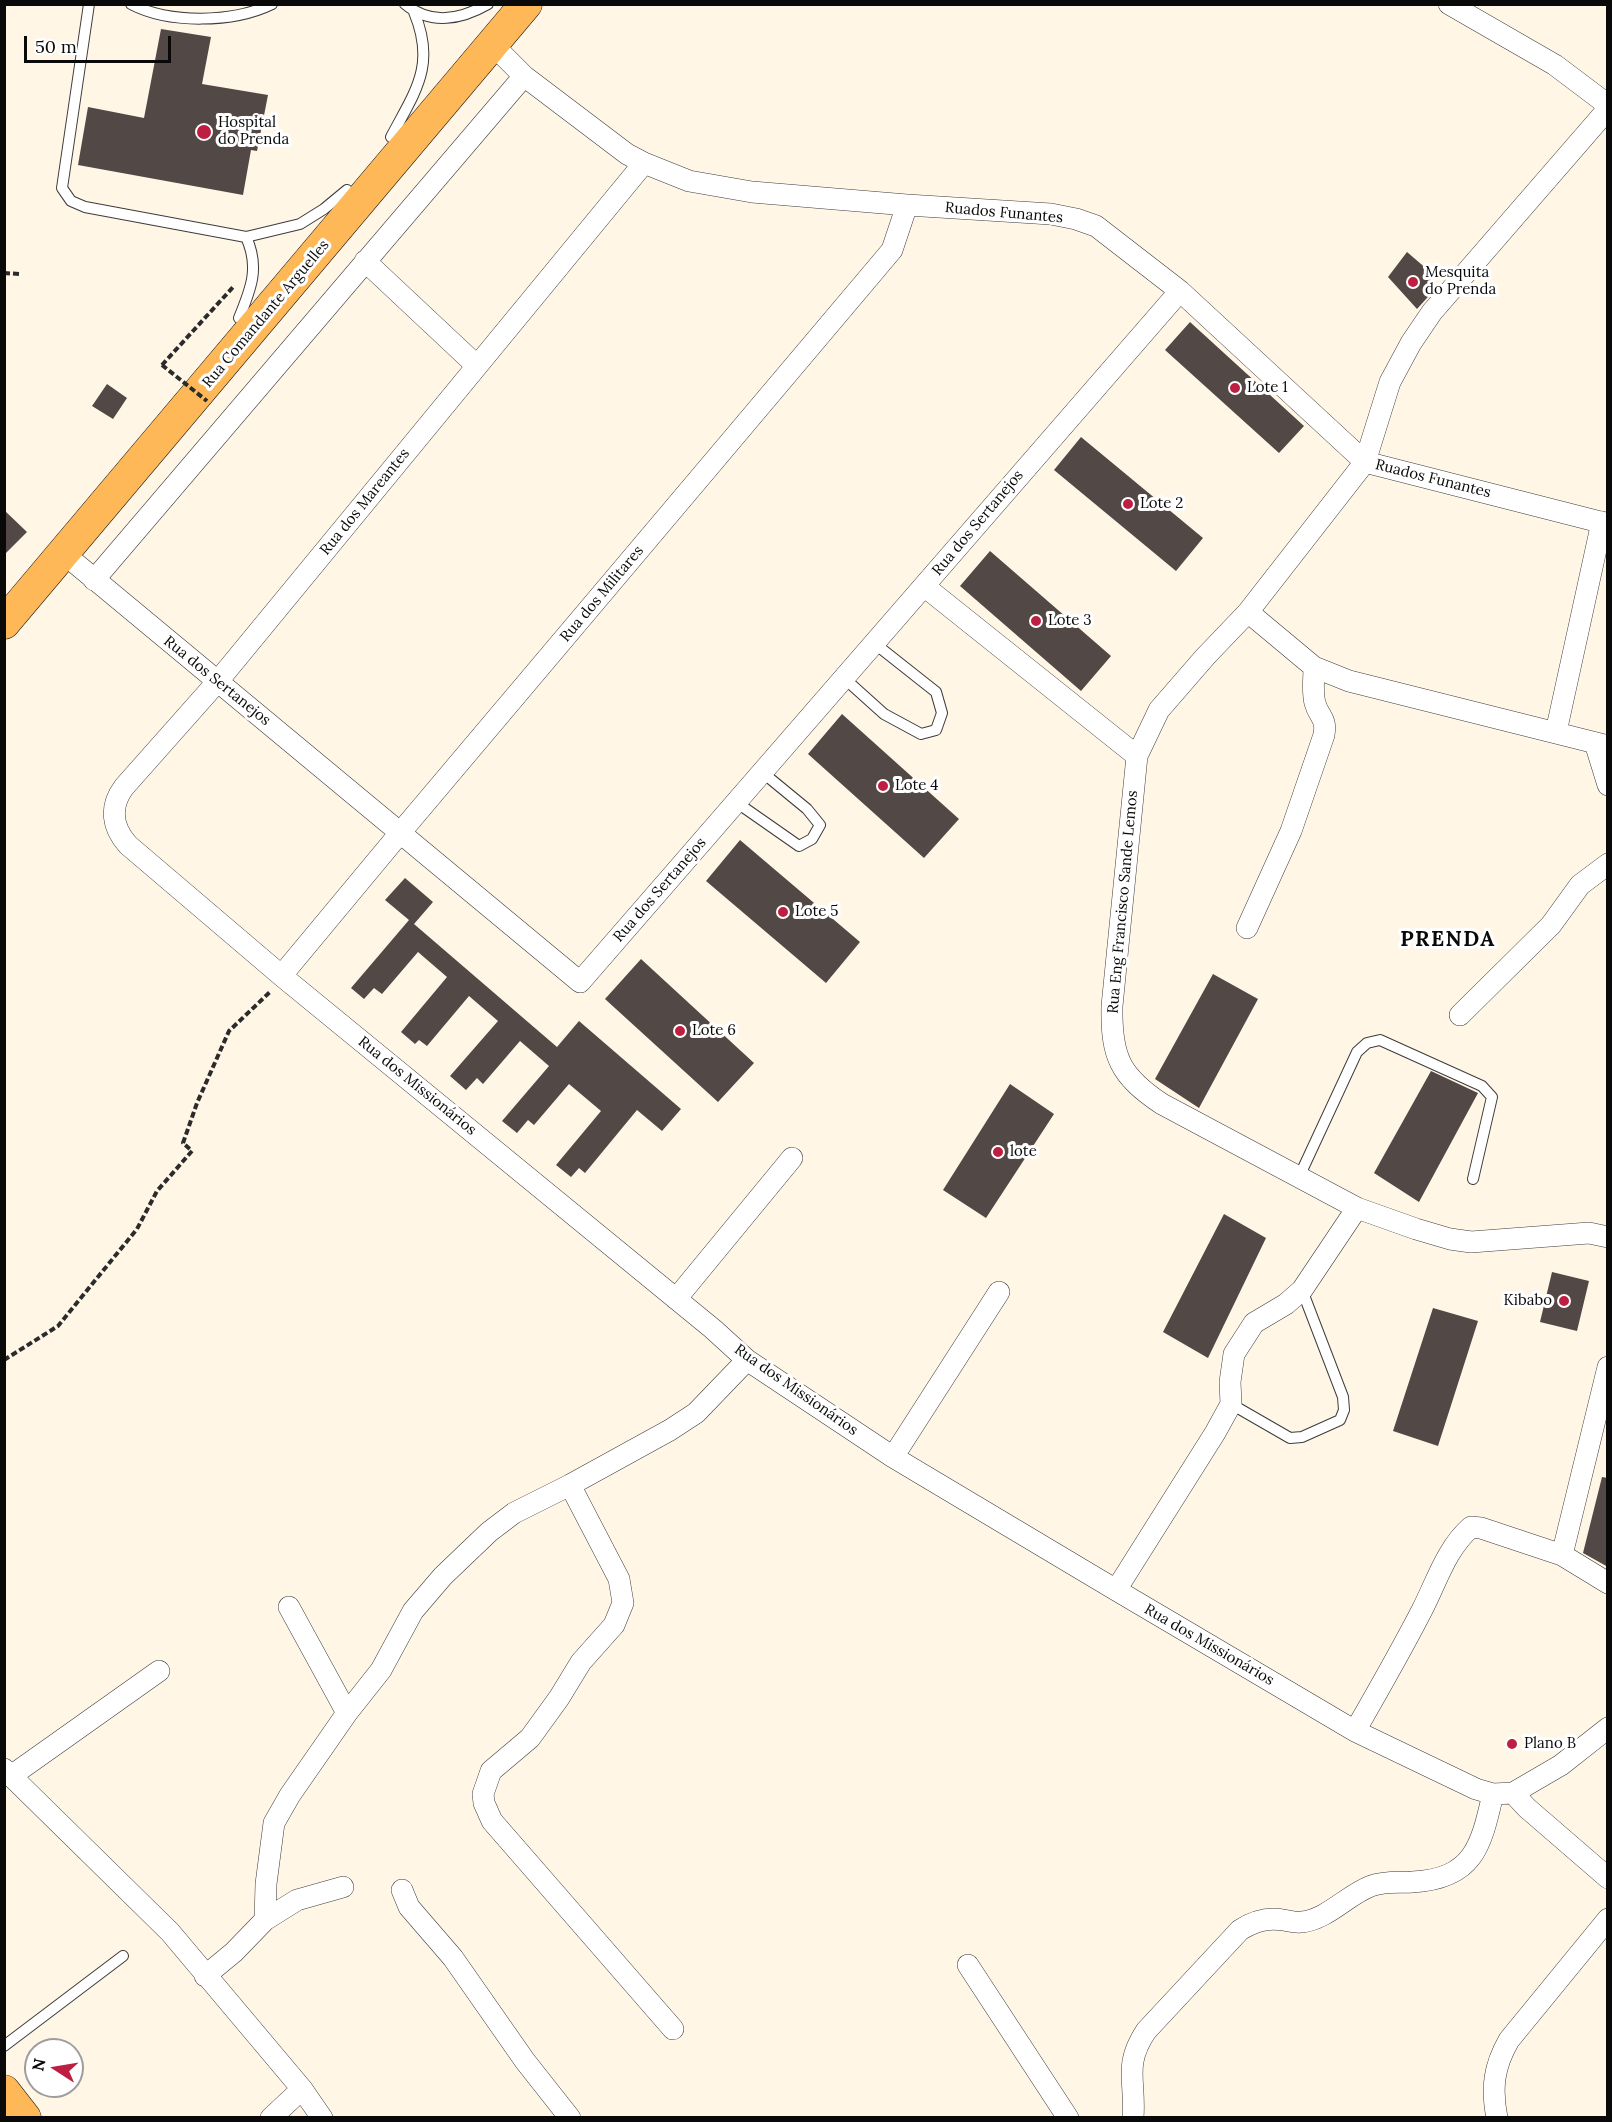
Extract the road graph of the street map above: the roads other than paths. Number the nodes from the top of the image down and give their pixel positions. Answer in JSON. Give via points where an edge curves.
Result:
{"nodes":[{"id":1,"x":88,"y":4,"type":"edge"},
{"id":2,"x":131,"y":4,"type":"edge"},
{"id":3,"x":272,"y":4,"type":"edge"},
{"id":4,"x":489,"y":4,"type":"edge"},
{"id":5,"x":503,"y":4,"type":"edge"},
{"id":6,"x":526,"y":4,"type":"edge"},
{"id":7,"x":1449,"y":4,"type":"edge"},
{"id":8,"x":410,"y":8,"type":"edge"},
{"id":9,"x":493,"y":45,"type":"junction"},
{"id":10,"x":524,"y":76,"type":"junction"},
{"id":11,"x":1608,"y":107,"type":"edge"},
{"id":12,"x":391,"y":137,"type":"junction"},
{"id":13,"x":644,"y":164,"type":"junction"},
{"id":14,"x":347,"y":190,"type":"junction"},
{"id":15,"x":907,"y":205,"type":"junction"},
{"id":16,"x":246,"y":237,"type":"junction"},
{"id":17,"x":365,"y":261,"type":"junction"},
{"id":18,"x":1180,"y":291,"type":"junction"},
{"id":19,"x":239,"y":318,"type":"junction"},
{"id":20,"x":477,"y":366,"type":"junction"},
{"id":21,"x":1365,"y":462,"type":"junction"},
{"id":22,"x":1605,"y":523,"type":"edge"},
{"id":23,"x":63,"y":553,"type":"junction"},
{"id":24,"x":94,"y":580,"type":"junction"},
{"id":25,"x":924,"y":586,"type":"junction"},
{"id":26,"x":4,"y":596,"type":"edge"},
{"id":27,"x":1248,"y":612,"type":"junction"},
{"id":28,"x":4,"y":622,"type":"edge"},
{"id":29,"x":874,"y":644,"type":"junction"},
{"id":30,"x":1314,"y":667,"type":"junction"},
{"id":31,"x":844,"y":678,"type":"junction"},
{"id":32,"x":218,"y":681,"type":"junction"},
{"id":33,"x":1556,"y":732,"type":"junction"},
{"id":34,"x":1601,"y":744,"type":"edge"},
{"id":35,"x":1137,"y":756,"type":"junction"},
{"id":36,"x":762,"y":772,"type":"junction"},
{"id":37,"x":1608,"y":785,"type":"edge"},
{"id":38,"x":736,"y":802,"type":"junction"},
{"id":39,"x":400,"y":833,"type":"junction"},
{"id":40,"x":128,"y":845,"type":"joint"},
{"id":41,"x":1608,"y":864,"type":"edge"},
{"id":42,"x":1247,"y":928,"type":"dead end"},
{"id":43,"x":283,"y":976,"type":"junction"},
{"id":44,"x":1460,"y":1015,"type":"dead end"},
{"id":45,"x":792,"y":1158,"type":"dead end"},
{"id":46,"x":1299,"y":1177,"type":"junction"},
{"id":47,"x":1473,"y":1179,"type":"dead end"},
{"id":48,"x":1357,"y":1208,"type":"junction"},
{"id":49,"x":1608,"y":1237,"type":"edge"},
{"id":50,"x":1302,"y":1290,"type":"junction"},
{"id":51,"x":999,"y":1292,"type":"dead end"},
{"id":52,"x":676,"y":1299,"type":"junction"},
{"id":53,"x":747,"y":1360,"type":"junction"},
{"id":54,"x":1608,"y":1367,"type":"edge"},
{"id":55,"x":1231,"y":1404,"type":"junction"},
{"id":56,"x":893,"y":1457,"type":"junction"},
{"id":57,"x":570,"y":1485,"type":"junction"},
{"id":58,"x":1562,"y":1555,"type":"junction"},
{"id":59,"x":1608,"y":1583,"type":"edge"},
{"id":60,"x":1116,"y":1590,"type":"junction"},
{"id":61,"x":289,"y":1607,"type":"dead end"},
{"id":62,"x":159,"y":1671,"type":"dead end"},
{"id":63,"x":347,"y":1713,"type":"junction"},
{"id":64,"x":1608,"y":1728,"type":"edge"},
{"id":65,"x":1355,"y":1731,"type":"junction"},
{"id":66,"x":8,"y":1773,"type":"edge"},
{"id":67,"x":1503,"y":1793,"type":"junction"},
{"id":68,"x":1608,"y":1878,"type":"edge"},
{"id":69,"x":343,"y":1887,"type":"dead end"},
{"id":70,"x":402,"y":1890,"type":"dead end"},
{"id":71,"x":1608,"y":1919,"type":"edge"},
{"id":72,"x":265,"y":1920,"type":"junction"},
{"id":73,"x":123,"y":1956,"type":"dead end"},
{"id":74,"x":968,"y":1965,"type":"dead end"},
{"id":75,"x":205,"y":1976,"type":"junction"},
{"id":76,"x":673,"y":2028,"type":"dead end"},
{"id":77,"x":4,"y":2046,"type":"edge"},
{"id":78,"x":302,"y":2089,"type":"junction"},
{"id":79,"x":4,"y":2091,"type":"edge"},
{"id":80,"x":25,"y":2118,"type":"edge"},
{"id":81,"x":271,"y":2118,"type":"edge"},
{"id":82,"x":322,"y":2118,"type":"edge"},
{"id":83,"x":570,"y":2118,"type":"edge"},
{"id":84,"x":1068,"y":2118,"type":"edge"},
{"id":85,"x":1133,"y":2118,"type":"edge"},
{"id":86,"x":1497,"y":2118,"type":"edge"}],
"edges":[{"from":1,"to":16,"type":"lane","via":[[62,188],[71,201],[85,207]]},
{"from":2,"to":3,"type":"lane","via":[[194,19],[232,18]]},
{"from":4,"to":8,"type":"lane","via":[[454,18],[433,19]]},
{"from":5,"to":12,"type":"main road","name":"Rua Comandante Arguelles"},
{"from":6,"to":9,"type":"main road","name":"Rua Comandante Arguelles"},
{"from":7,"to":11,"type":"street","via":[[1555,65]]},
{"from":8,"to":12,"type":"lane","via":[[422,32],[425,56],[421,77]]},
{"from":9,"to":10,"type":"street","name":"Ruados Funantes"},
{"from":9,"to":23,"type":"main road","name":"Rua Comandante Arguelles"},
{"from":10,"to":13,"type":"street","name":"Ruados Funantes"},
{"from":10,"to":17,"type":"street"},
{"from":11,"to":21,"type":"street","via":[[1427,319],[1390,382]]},
{"from":12,"to":14,"type":"main road","name":"Rua Comandante Arguelles"},
{"from":13,"to":15,"type":"street","name":"Ruados Funantes","via":[[689,181],[752,192]]},
{"from":13,"to":20,"type":"street","name":"Rua dos Mareantes"},
{"from":14,"to":16,"type":"lane","via":[[300,224]]},
{"from":14,"to":19,"type":"main road","name":"Rua Comandante Arguelles"},
{"from":15,"to":18,"type":"street","name":"Ruados Funantes","via":[[1076,219],[1096,226]]},
{"from":15,"to":39,"type":"street","name":"Rua dos Militares","via":[[892,250]]},
{"from":16,"to":19,"type":"lane","via":[[253,252],[254,272]]},
{"from":17,"to":20,"type":"street"},
{"from":17,"to":24,"type":"street"},
{"from":18,"to":21,"type":"street","name":"Ruados Funantes"},
{"from":18,"to":25,"type":"street","name":"Rua dos Sertanejos"},
{"from":19,"to":26,"type":"main road","name":"Rua Comandante Arguelles"},
{"from":20,"to":32,"type":"street","name":"Rua dos Mareantes"},
{"from":21,"to":22,"type":"street","name":"Ruados Funantes"},
{"from":21,"to":27,"type":"street","name":"Rua Eng Francisco Sande Lemos"},
{"from":22,"to":33,"type":"street"},
{"from":23,"to":24,"type":"street","name":"Rua dos Sertanejos"},
{"from":23,"to":28,"type":"main road","name":"Rua Comandante Arguelles"},
{"from":24,"to":32,"type":"street","name":"Rua dos Sertanejos"},
{"from":25,"to":29,"type":"street","name":"Rua dos Sertanejos"},
{"from":25,"to":35,"type":"street"},
{"from":27,"to":30,"type":"street"},
{"from":27,"to":35,"type":"street","name":"Rua Eng Francisco Sande Lemos","via":[[1159,710]]},
{"from":29,"to":31,"type":"street","name":"Rua dos Sertanejos"},
{"from":29,"to":31,"type":"lane","via":[[936,692],[942,713],[936,730],[921,734],[885,714]]},
{"from":30,"to":33,"type":"street","via":[[1373,688]]},
{"from":30,"to":42,"type":"street","via":[[1316,706],[1326,725],[1324,735],[1291,831]]},
{"from":31,"to":36,"type":"street","name":"Rua dos Sertanejos"},
{"from":32,"to":39,"type":"street","name":"Rua dos Sertanejos"},
{"from":32,"to":40,"type":"street","name":"Rua dos Mareantes","via":[[118,794],[113,814],[119,834]]},
{"from":33,"to":34,"type":"street"},
{"from":34,"to":37,"type":"street"},
{"from":35,"to":46,"type":"street","name":"Rua Eng Francisco Sande Lemos","via":[[1112,1006],[1117,1056],[1139,1089]]},
{"from":36,"to":38,"type":"street","name":"Rua dos Sertanejos"},
{"from":36,"to":38,"type":"lane","via":[[807,809],[820,825],[812,839],[799,846]]},
{"from":38,"to":39,"type":"street","name":"Rua dos Sertanejos","via":[[580,982]]},
{"from":39,"to":43,"type":"street","name":"Rua dos Militares"},
{"from":40,"to":43,"type":"street","name":"Rua dos Missionários"},
{"from":41,"to":44,"type":"street","via":[[1580,885],[1551,925]]},
{"from":43,"to":52,"type":"street","name":"Rua dos Missionários"},
{"from":45,"to":52,"type":"street"},
{"from":46,"to":47,"type":"lane","via":[[1357,1052],[1367,1043],[1380,1040],[1482,1086],[1492,1097]]},
{"from":46,"to":48,"type":"street","name":"Rua Eng Francisco Sande Lemos"},
{"from":48,"to":49,"type":"street","name":"Rua Eng Francisco Sande Lemos","via":[[1450,1239],[1471,1242],[1589,1233]]},
{"from":48,"to":50,"type":"street"},
{"from":50,"to":55,"type":"street","via":[[1254,1323],[1234,1354]]},
{"from":50,"to":55,"type":"lane","via":[[1343,1396],[1340,1420],[1302,1437],[1290,1438]]},
{"from":51,"to":56,"type":"street"},
{"from":52,"to":53,"type":"street","name":"Rua dos Missionários"},
{"from":53,"to":56,"type":"street","name":"Rua dos Missionários"},
{"from":53,"to":57,"type":"street","via":[[696,1413]]},
{"from":54,"to":58,"type":"street"},
{"from":55,"to":60,"type":"street"},
{"from":56,"to":60,"type":"street","name":"Rua dos Missionários"},
{"from":57,"to":63,"type":"street","via":[[514,1513],[443,1576],[413,1611],[381,1670]]},
{"from":57,"to":76,"type":"street","via":[[619,1579],[623,1604],[614,1625],[581,1662],[530,1738],[491,1771],[484,1803],[492,1821]]},
{"from":58,"to":59,"type":"street"},
{"from":58,"to":65,"type":"street","via":[[1471,1527],[1446,1559]]},
{"from":60,"to":65,"type":"street","name":"Rua dos Missionários"},
{"from":61,"to":63,"type":"street"},
{"from":62,"to":66,"type":"street"},
{"from":63,"to":72,"type":"street","via":[[274,1823]]},
{"from":64,"to":67,"type":"street","via":[[1561,1765]]},
{"from":65,"to":67,"type":"street","name":"Rua dos Missionários","via":[[1476,1789]]},
{"from":66,"to":75,"type":"street","via":[[170,1932]]},
{"from":67,"to":68,"type":"street","via":[[1527,1808]]},
{"from":67,"to":85,"type":"street","via":[[1478,1847],[1459,1869],[1444,1877],[1387,1882],[1359,1891],[1311,1920],[1299,1923],[1274,1918],[1240,1930],[1137,2045],[1131,2068]]},
{"from":69,"to":72,"type":"street","via":[[297,1900]]},
{"from":70,"to":83,"type":"street","via":[[409,1907],[453,1958]]},
{"from":71,"to":86,"type":"street","via":[[1500,2055],[1493,2085]]},
{"from":72,"to":75,"type":"street"},
{"from":73,"to":77,"type":"lane"},
{"from":74,"to":84,"type":"street"},
{"from":75,"to":78,"type":"street"},
{"from":78,"to":81,"type":"street"},
{"from":78,"to":82,"type":"street"},
{"from":79,"to":80,"type":"main road"}]}
